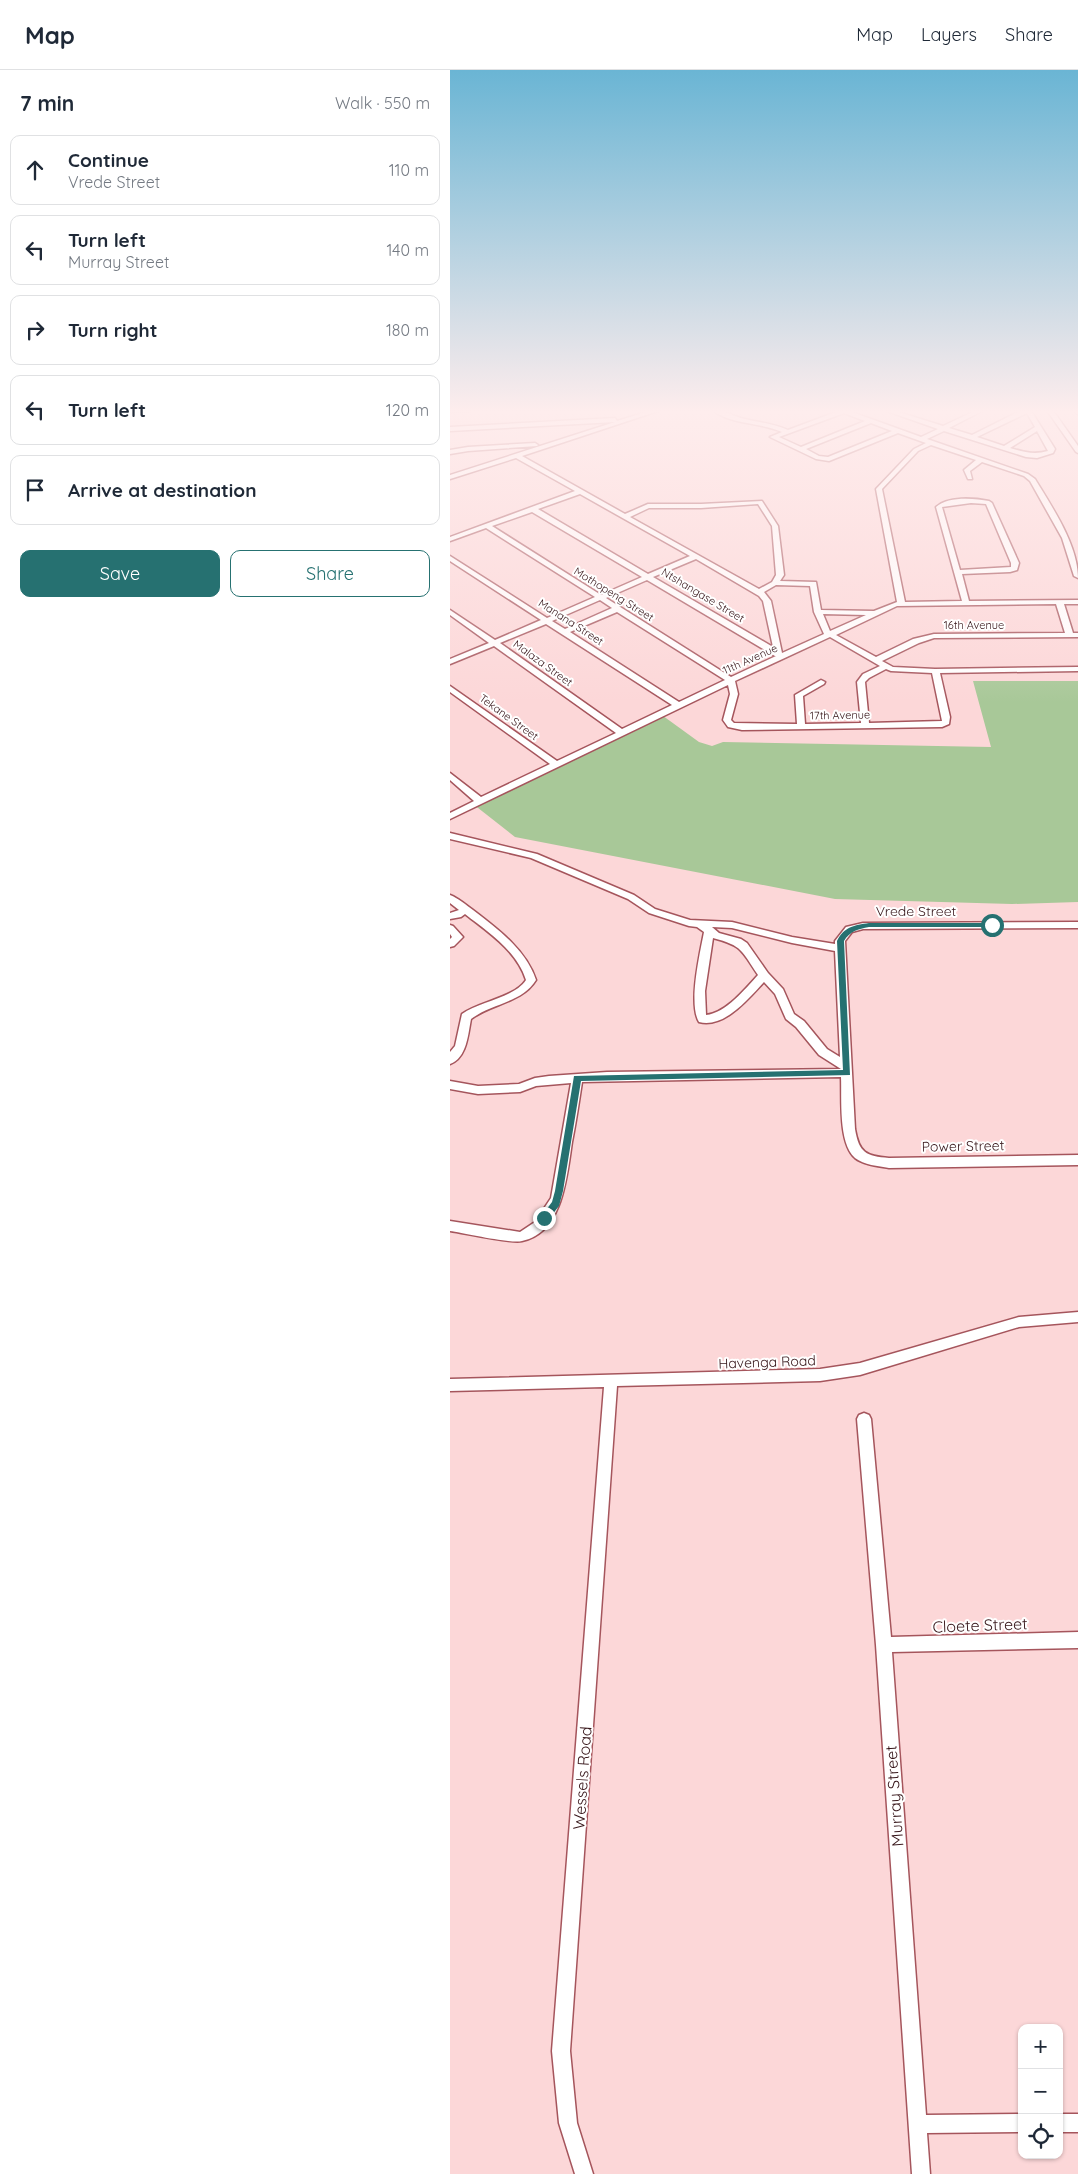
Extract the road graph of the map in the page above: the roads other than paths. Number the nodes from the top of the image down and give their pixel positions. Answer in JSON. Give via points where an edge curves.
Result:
{"nodes":[{"id":1,"x":537,"y":507,"type":"edge"},
{"id":2,"x":606,"y":507,"type":"edge"},
{"id":3,"x":645,"y":507,"type":"edge"},
{"id":4,"x":765,"y":507,"type":"edge"},
{"id":5,"x":883,"y":507,"type":"edge"},
{"id":6,"x":940,"y":507,"type":"edge"},
{"id":7,"x":991,"y":507,"type":"edge"},
{"id":8,"x":1048,"y":507,"type":"edge"},
{"id":9,"x":532,"y":509,"type":"junction"},
{"id":10,"x":623,"y":517,"type":"junction"},
{"id":11,"x":486,"y":526,"type":"junction"},
{"id":12,"x":450,"y":539,"type":"edge"},
{"id":13,"x":450,"y":558,"type":"edge"},
{"id":14,"x":695,"y":558,"type":"junction"},
{"id":15,"x":957,"y":572,"type":"junction"},
{"id":16,"x":1078,"y":576,"type":"edge"},
{"id":17,"x":650,"y":577,"type":"junction"},
{"id":18,"x":775,"y":583,"type":"junction"},
{"id":19,"x":759,"y":592,"type":"junction"},
{"id":20,"x":598,"y":598,"type":"junction"},
{"id":21,"x":901,"y":602,"type":"junction"},
{"id":22,"x":966,"y":602,"type":"junction"},
{"id":23,"x":1059,"y":602,"type":"junction"},
{"id":24,"x":1078,"y":602,"type":"edge"},
{"id":25,"x":617,"y":609,"type":"junction"},
{"id":26,"x":450,"y":612,"type":"edge"},
{"id":27,"x":818,"y":612,"type":"junction"},
{"id":28,"x":874,"y":613,"type":"junction"},
{"id":29,"x":547,"y":620,"type":"junction"},
{"id":30,"x":565,"y":632,"type":"junction"},
{"id":31,"x":829,"y":634,"type":"junction"},
{"id":32,"x":1074,"y":636,"type":"edge"},
{"id":33,"x":495,"y":642,"type":"junction"},
{"id":34,"x":781,"y":655,"type":"junction"},
{"id":35,"x":876,"y":661,"type":"junction"},
{"id":36,"x":450,"y":662,"type":"edge"},
{"id":37,"x":884,"y":667,"type":"junction"},
{"id":38,"x":1078,"y":669,"type":"edge"},
{"id":39,"x":936,"y":671,"type":"junction"},
{"id":40,"x":731,"y":680,"type":"junction"},
{"id":41,"x":821,"y":682,"type":"dead end"},
{"id":42,"x":450,"y":688,"type":"edge"},
{"id":43,"x":679,"y":706,"type":"junction"},
{"id":44,"x":865,"y":726,"type":"junction"},
{"id":45,"x":801,"y":727,"type":"junction"},
{"id":46,"x":622,"y":734,"type":"junction"},
{"id":47,"x":556,"y":764,"type":"junction"},
{"id":48,"x":450,"y":776,"type":"edge"},
{"id":49,"x":480,"y":800,"type":"junction"},
{"id":50,"x":450,"y":816,"type":"edge"},
{"id":51,"x":450,"y":836,"type":"edge"},
{"id":52,"x":450,"y":898,"type":"edge"},
{"id":53,"x":465,"y":910,"type":"junction"},
{"id":54,"x":450,"y":916,"type":"edge"},
{"id":55,"x":700,"y":924,"type":"junction"},
{"id":56,"x":1078,"y":925,"type":"edge"},
{"id":57,"x":450,"y":928,"type":"edge"},
{"id":58,"x":709,"y":932,"type":"junction"},
{"id":59,"x":450,"y":944,"type":"edge"},
{"id":60,"x":840,"y":948,"type":"junction"},
{"id":61,"x":764,"y":975,"type":"junction"},
{"id":62,"x":450,"y":1060,"type":"edge"},
{"id":63,"x":847,"y":1070,"type":"junction"},
{"id":64,"x":577,"y":1078,"type":"junction"},
{"id":65,"x":450,"y":1085,"type":"edge"},
{"id":66,"x":1078,"y":1160,"type":"edge"},
{"id":67,"x":450,"y":1226,"type":"edge"},
{"id":68,"x":1078,"y":1317,"type":"edge"},
{"id":69,"x":611,"y":1380,"type":"junction"},
{"id":70,"x":450,"y":1385,"type":"edge"},
{"id":71,"x":864,"y":1419,"type":"dead end"},
{"id":72,"x":1078,"y":1640,"type":"edge"},
{"id":73,"x":884,"y":1645,"type":"junction"},
{"id":74,"x":1018,"y":2123,"type":"edge"},
{"id":75,"x":1063,"y":2123,"type":"edge"},
{"id":76,"x":1078,"y":2123,"type":"edge"},
{"id":77,"x":918,"y":2124,"type":"junction"},
{"id":78,"x":584,"y":2174,"type":"edge"},
{"id":79,"x":921,"y":2174,"type":"edge"}],
"edges":[{"from":1,"to":9,"type":"street"},
{"from":2,"to":10,"type":"street"},
{"from":3,"to":10,"type":"street"},
{"from":4,"to":18,"type":"street","via":[[775,526],[780,575]]},
{"from":5,"to":21,"type":"street"},
{"from":6,"to":15,"type":"street"},
{"from":7,"to":15,"type":"street","via":[[1015,563],[1014,568]]},
{"from":8,"to":16,"type":"street","via":[[1065,538]]},
{"from":9,"to":11,"type":"street"},
{"from":9,"to":17,"type":"street","name":"Ntshangase Street"},
{"from":10,"to":14,"type":"street"},
{"from":11,"to":12,"type":"street"},
{"from":11,"to":20,"type":"street","name":"Mothopeng Street"},
{"from":13,"to":29,"type":"street","name":"Manana Street"},
{"from":14,"to":17,"type":"street"},
{"from":14,"to":19,"type":"street"},
{"from":15,"to":22,"type":"street"},
{"from":17,"to":20,"type":"street"},
{"from":17,"to":34,"type":"street","name":"Ntshangase Street"},
{"from":18,"to":19,"type":"street"},
{"from":18,"to":27,"type":"street","via":[[813,584]]},
{"from":19,"to":34,"type":"street","via":[[767,601]]},
{"from":20,"to":25,"type":"street","name":"Mothopeng Street"},
{"from":20,"to":29,"type":"street"},
{"from":21,"to":22,"type":"street","name":"11th Avenue"},
{"from":21,"to":28,"type":"street","name":"11th Avenue"},
{"from":22,"to":23,"type":"street","name":"11th Avenue"},
{"from":23,"to":24,"type":"street","name":"11th Avenue"},
{"from":23,"to":32,"type":"street"},
{"from":25,"to":30,"type":"street"},
{"from":25,"to":40,"type":"street","name":"Mothopeng Street"},
{"from":26,"to":33,"type":"street","name":"Malaza Street"},
{"from":27,"to":28,"type":"street"},
{"from":27,"to":31,"type":"street"},
{"from":28,"to":31,"type":"street","name":"11th Avenue"},
{"from":29,"to":30,"type":"street","name":"Manana Street"},
{"from":29,"to":33,"type":"street"},
{"from":30,"to":43,"type":"street","name":"Manana Street"},
{"from":31,"to":34,"type":"street","name":"11th Avenue"},
{"from":31,"to":35,"type":"street"},
{"from":32,"to":35,"type":"street","name":"16th Avenue","via":[[934,636],[916,641]]},
{"from":33,"to":36,"type":"street"},
{"from":33,"to":46,"type":"street","name":"Malaza Street"},
{"from":34,"to":40,"type":"street","name":"11th Avenue"},
{"from":35,"to":37,"type":"street"},
{"from":37,"to":39,"type":"street","via":[[901,671]]},
{"from":37,"to":44,"type":"street","via":[[861,682]]},
{"from":38,"to":39,"type":"street"},
{"from":39,"to":44,"type":"street","name":"17th Avenue","via":[[946,722]]},
{"from":40,"to":43,"type":"street","name":"11th Avenue"},
{"from":40,"to":45,"type":"street","name":"17th Avenue","via":[[734,694],[728,724]]},
{"from":41,"to":45,"type":"street","via":[[800,695]]},
{"from":42,"to":47,"type":"street","name":"Tekane Street"},
{"from":43,"to":46,"type":"street","name":"11th Avenue"},
{"from":44,"to":45,"type":"street","name":"17th Avenue"},
{"from":46,"to":47,"type":"street","name":"11th Avenue"},
{"from":47,"to":49,"type":"street","name":"11th Avenue"},
{"from":48,"to":49,"type":"street"},
{"from":49,"to":50,"type":"street","name":"11th Avenue"},
{"from":51,"to":55,"type":"street","via":[[526,853],[621,892],[652,911]]},
{"from":52,"to":53,"type":"street"},
{"from":53,"to":54,"type":"street"},
{"from":53,"to":62,"type":"street","via":[[508,944],[531,980],[518,992],[468,1014],[460,1047]]},
{"from":55,"to":58,"type":"street"},
{"from":55,"to":60,"type":"street","via":[[732,925]]},
{"from":56,"to":60,"type":"street","name":"Vrede Street","via":[[869,925],[845,932]]},
{"from":57,"to":59,"type":"street","via":[[458,937]]},
{"from":58,"to":61,"type":"street","via":[[740,943]]},
{"from":58,"to":61,"type":"street","via":[[700,991],[703,1019],[711,1020],[728,1009]]},
{"from":60,"to":63,"type":"street"},
{"from":61,"to":63,"type":"street","via":[[779,992],[790,1016],[817,1046]]},
{"from":63,"to":64,"type":"street"},
{"from":63,"to":66,"type":"street","name":"Power Street","via":[[853,1148],[866,1160],[889,1163]]},
{"from":64,"to":65,"type":"street","via":[[535,1082],[516,1089],[478,1090]]},
{"from":64,"to":67,"type":"street","via":[[556,1204],[544,1218],[520,1237]]},
{"from":68,"to":69,"type":"street","name":"Havenga Road","via":[[1019,1322],[842,1373]]},
{"from":69,"to":70,"type":"street","name":"Havenga Road"},
{"from":69,"to":78,"type":"street","name":"Wessels Road","via":[[561,2051],[568,2124]]},
{"from":71,"to":73,"type":"street","name":"Murray Street"},
{"from":72,"to":73,"type":"street","name":"Cloete Street"},
{"from":73,"to":77,"type":"street","name":"Murray Street"},
{"from":74,"to":77,"type":"street"},
{"from":75,"to":76,"type":"street"},
{"from":77,"to":79,"type":"street","name":"Murray Street"}]}
